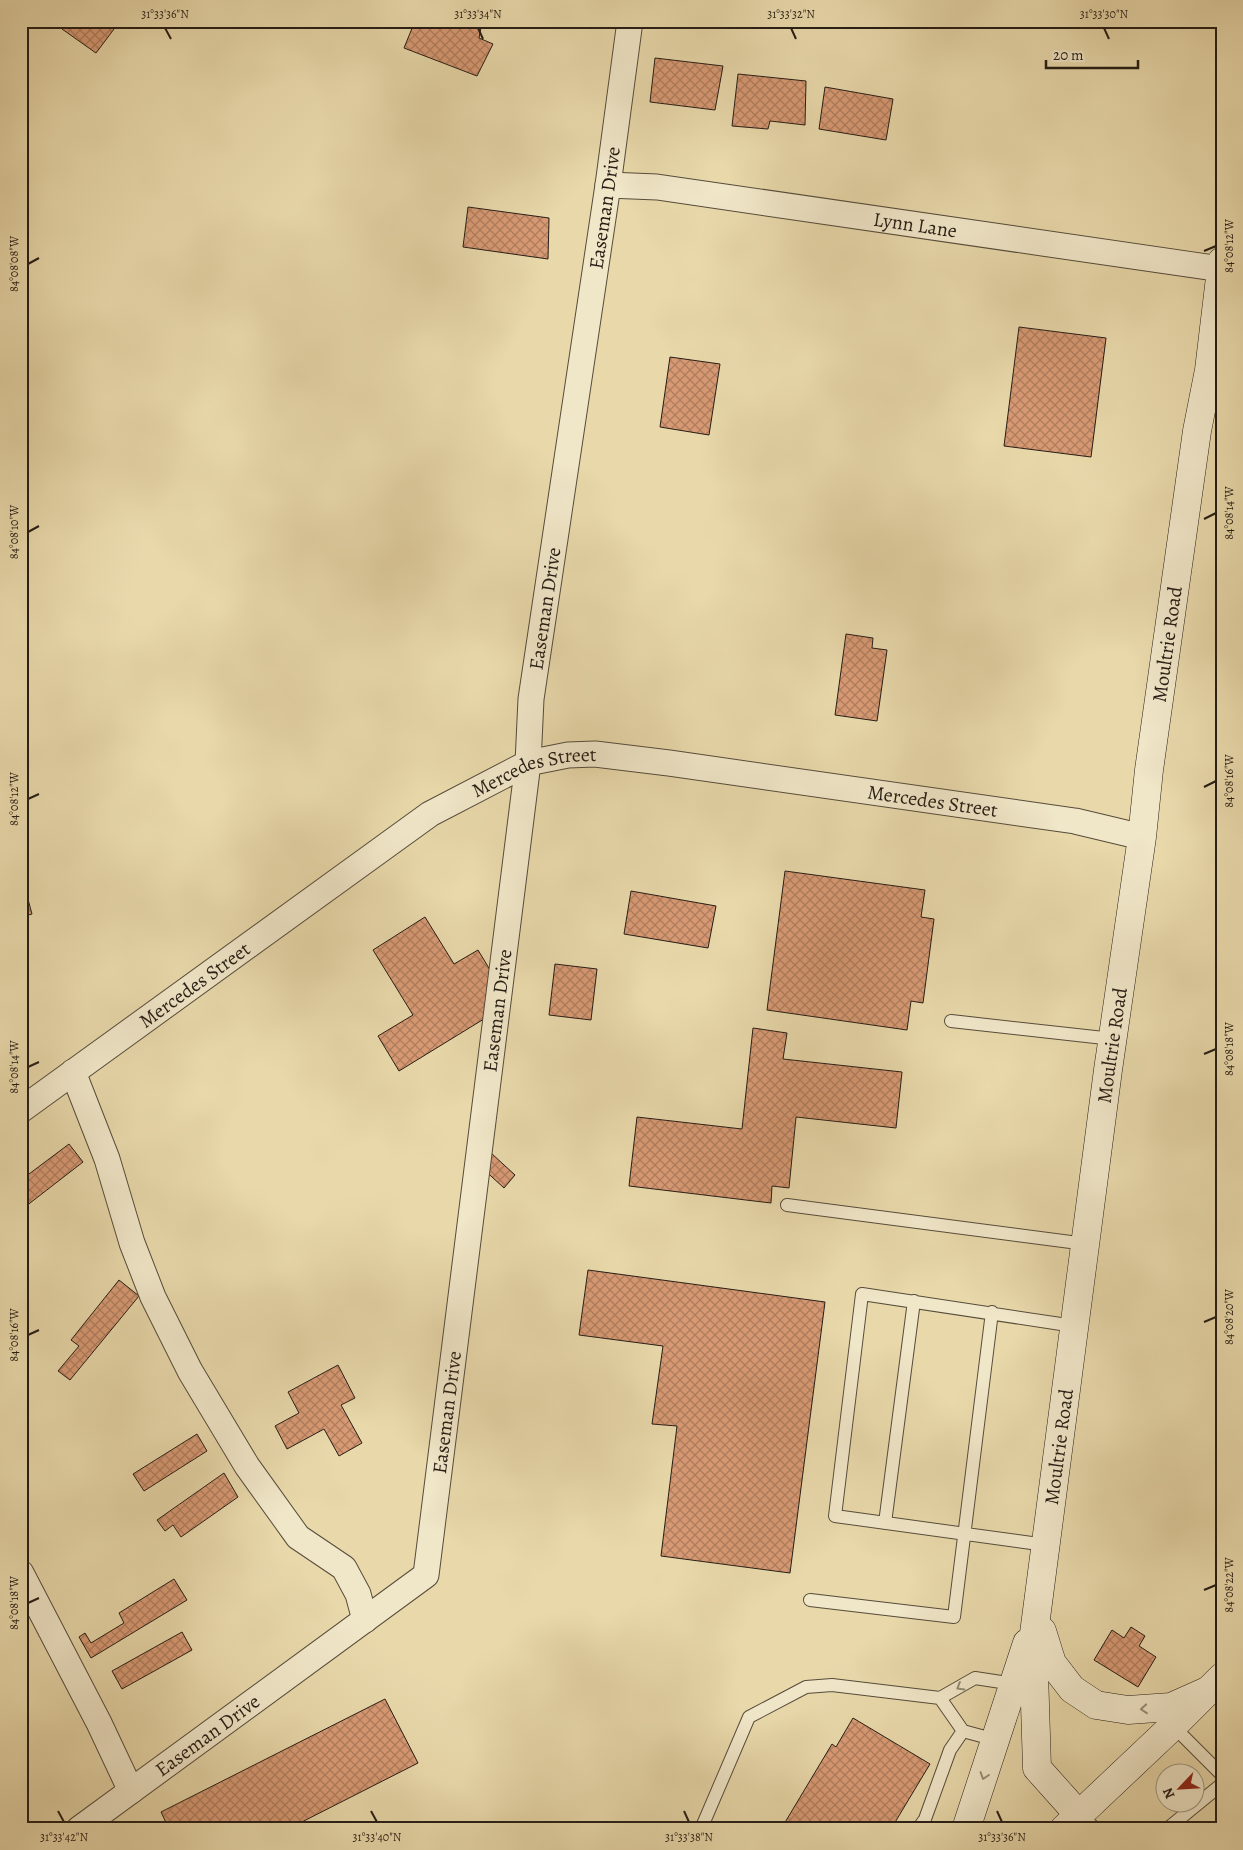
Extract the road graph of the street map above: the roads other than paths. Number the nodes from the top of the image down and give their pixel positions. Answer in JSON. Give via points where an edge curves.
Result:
{"nodes":[{"id":1,"x":630,"y":21,"type":"edge"},
{"id":2,"x":608,"y":186,"type":"junction"},
{"id":3,"x":1221,"y":265,"type":"edge"},
{"id":4,"x":1215,"y":370,"type":"edge"},
{"id":5,"x":528,"y":763,"type":"junction"},
{"id":6,"x":1142,"y":837,"type":"junction"},
{"id":7,"x":951,"y":1021,"type":"dead end"},
{"id":8,"x":1113,"y":1039,"type":"junction"},
{"id":9,"x":73,"y":1072,"type":"junction"},
{"id":10,"x":21,"y":1110,"type":"edge"},
{"id":11,"x":787,"y":1205,"type":"dead end"},
{"id":12,"x":1086,"y":1244,"type":"junction"},
{"id":13,"x":914,"y":1301,"type":"junction"},
{"id":14,"x":992,"y":1312,"type":"junction"},
{"id":15,"x":1074,"y":1326,"type":"junction"},
{"id":16,"x":885,"y":1523,"type":"junction"},
{"id":17,"x":964,"y":1534,"type":"junction"},
{"id":18,"x":1046,"y":1545,"type":"junction"},
{"id":19,"x":21,"y":1573,"type":"edge"},
{"id":20,"x":810,"y":1600,"type":"dead end"},
{"id":21,"x":1037,"y":1613,"type":"junction"},
{"id":22,"x":365,"y":1620,"type":"junction"},
{"id":23,"x":1014,"y":1684,"type":"junction"},
{"id":24,"x":1214,"y":1684,"type":"edge"},
{"id":25,"x":940,"y":1698,"type":"junction"},
{"id":26,"x":1173,"y":1726,"type":"junction"},
{"id":27,"x":962,"y":1731,"type":"junction"},
{"id":28,"x":996,"y":1740,"type":"junction"},
{"id":29,"x":1222,"y":1775,"type":"edge"},
{"id":30,"x":1222,"y":1784,"type":"edge"},
{"id":31,"x":131,"y":1791,"type":"junction"},
{"id":32,"x":1079,"y":1824,"type":"edge"},
{"id":33,"x":79,"y":1829,"type":"edge"},
{"id":34,"x":700,"y":1829,"type":"edge"},
{"id":35,"x":918,"y":1829,"type":"edge"},
{"id":36,"x":966,"y":1829,"type":"edge"},
{"id":37,"x":1167,"y":1829,"type":"edge"}],
"edges":[{"from":1,"to":2,"type":"street","name":"Easeman Drive"},
{"from":2,"to":3,"type":"street","name":"Lynn Lane","via":[[657,187]]},
{"from":2,"to":5,"type":"street","name":"Easeman Drive","via":[[531,699]]},
{"from":3,"to":4,"type":"street","name":"Moultrie Road"},
{"from":4,"to":6,"type":"street","name":"Moultrie Road","via":[[1197,431]]},
{"from":5,"to":6,"type":"street","name":"Mercedes Street","via":[[568,754],[668,762],[1075,821]]},
{"from":5,"to":9,"type":"street","name":"Mercedes Street","via":[[430,814]]},
{"from":5,"to":22,"type":"street","name":"Easeman Drive","via":[[426,1575]]},
{"from":6,"to":8,"type":"street","name":"Moultrie Road"},
{"from":7,"to":8,"type":"lane"},
{"from":8,"to":12,"type":"street","name":"Moultrie Road"},
{"from":9,"to":10,"type":"street","name":"Mercedes Street"},
{"from":9,"to":22,"type":"street","via":[[107,1160],[153,1297],[190,1371],[247,1466],[298,1537],[344,1568],[358,1594]]},
{"from":11,"to":12,"type":"lane"},
{"from":12,"to":15,"type":"street","name":"Moultrie Road"},
{"from":13,"to":14,"type":"lane"},
{"from":13,"to":16,"type":"lane"},
{"from":13,"to":16,"type":"lane","via":[[862,1294],[835,1516]]},
{"from":14,"to":15,"type":"lane"},
{"from":14,"to":17,"type":"lane"},
{"from":15,"to":18,"type":"street","name":"Moultrie Road"},
{"from":16,"to":17,"type":"lane"},
{"from":17,"to":18,"type":"lane"},
{"from":17,"to":20,"type":"lane","via":[[954,1617]]},
{"from":18,"to":21,"type":"street","name":"Moultrie Road"},
{"from":19,"to":31,"type":"street"},
{"from":21,"to":23,"type":"street"},
{"from":24,"to":21,"type":"street","one_way":true,"via":[[1171,1707],[1128,1710],[1096,1705],[1072,1689],[1052,1663]]},
{"from":21,"to":32,"type":"street","name":"Moultrie Road","via":[[1033,1641],[1037,1768]]},
{"from":22,"to":31,"type":"street","name":"Easeman Drive"},
{"from":23,"to":25,"type":"lane","one_way":true,"via":[[975,1678]]},
{"from":23,"to":28,"type":"street"},
{"from":24,"to":26,"type":"street"},
{"from":25,"to":27,"type":"lane"},
{"from":25,"to":34,"type":"lane","via":[[832,1686],[806,1687],[748,1717]]},
{"from":26,"to":29,"type":"lane"},
{"from":26,"to":32,"type":"street"},
{"from":27,"to":28,"type":"lane"},
{"from":27,"to":35,"type":"lane","via":[[950,1750],[925,1819]]},
{"from":28,"to":36,"type":"street","one_way":true},
{"from":30,"to":37,"type":"lane"},
{"from":31,"to":33,"type":"street","name":"Easeman Drive"}]}
